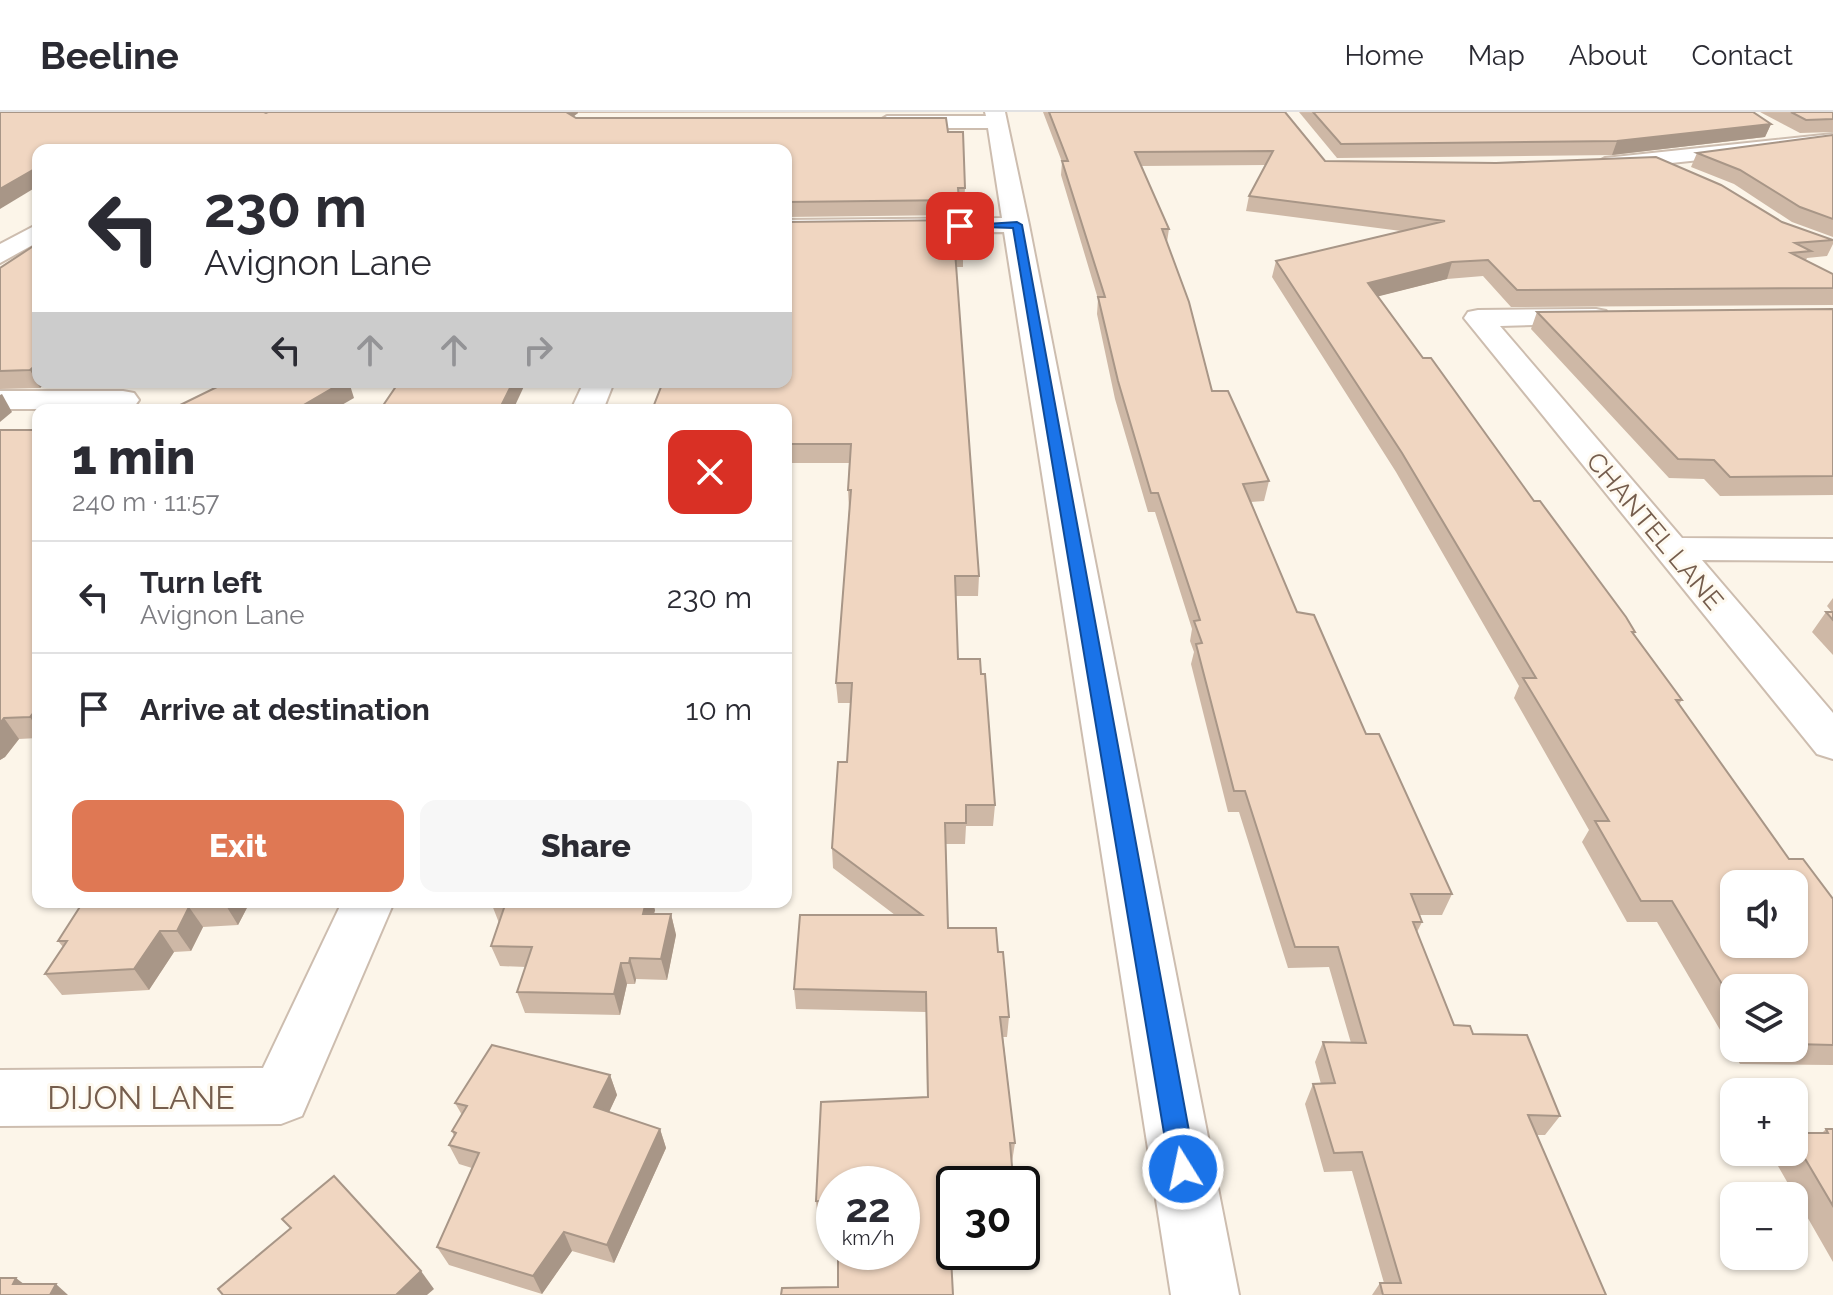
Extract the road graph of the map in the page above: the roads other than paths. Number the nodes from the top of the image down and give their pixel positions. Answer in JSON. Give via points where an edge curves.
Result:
{"nodes":[{"id":1,"x":996,"y":117,"type":"edge"},
{"id":2,"x":873,"y":122,"type":"edge"},
{"id":3,"x":1767,"y":126,"type":"edge"},
{"id":4,"x":1833,"y":140,"type":"edge"},
{"id":5,"x":1793,"y":141,"type":"junction"},
{"id":6,"x":1654,"y":162,"type":"junction"},
{"id":7,"x":1577,"y":165,"type":"edge"},
{"id":8,"x":1696,"y":180,"type":"edge"},
{"id":9,"x":1017,"y":225,"type":"junction"},
{"id":10,"x":792,"y":227,"type":"edge"},
{"id":11,"x":32,"y":235,"type":"edge"},
{"id":12,"x":0,"y":255,"type":"edge"},
{"id":13,"x":1617,"y":317,"type":"edge"},
{"id":14,"x":0,"y":400,"type":"edge"},
{"id":15,"x":123,"y":400,"type":"dead end"},
{"id":16,"x":1669,"y":549,"type":"junction"},
{"id":17,"x":1833,"y":550,"type":"edge"},
{"id":18,"x":1833,"y":743,"type":"edge"},
{"id":19,"x":365,"y":908,"type":"edge"},
{"id":20,"x":0,"y":1098,"type":"edge"},
{"id":21,"x":1205,"y":1295,"type":"edge"}],
"edges":[{"from":1,"to":2,"type":"street"},
{"from":1,"to":9,"type":"street"},
{"from":3,"to":5,"type":"street"},
{"from":4,"to":5,"type":"street"},
{"from":5,"to":6,"type":"street"},
{"from":6,"to":7,"type":"street"},
{"from":6,"to":8,"type":"street"},
{"from":9,"to":10,"type":"street"},
{"from":9,"to":21,"type":"street"},
{"from":11,"to":12,"type":"street"},
{"from":13,"to":16,"type":"street","name":"CHANTEL LANE","via":[[1478,318]]},
{"from":14,"to":15,"type":"street"},
{"from":16,"to":17,"type":"street"},
{"from":16,"to":18,"type":"street","name":"CHANTEL LANE"},
{"from":19,"to":20,"type":"street","name":"DIJON LANE","via":[[281,1096]]}]}
